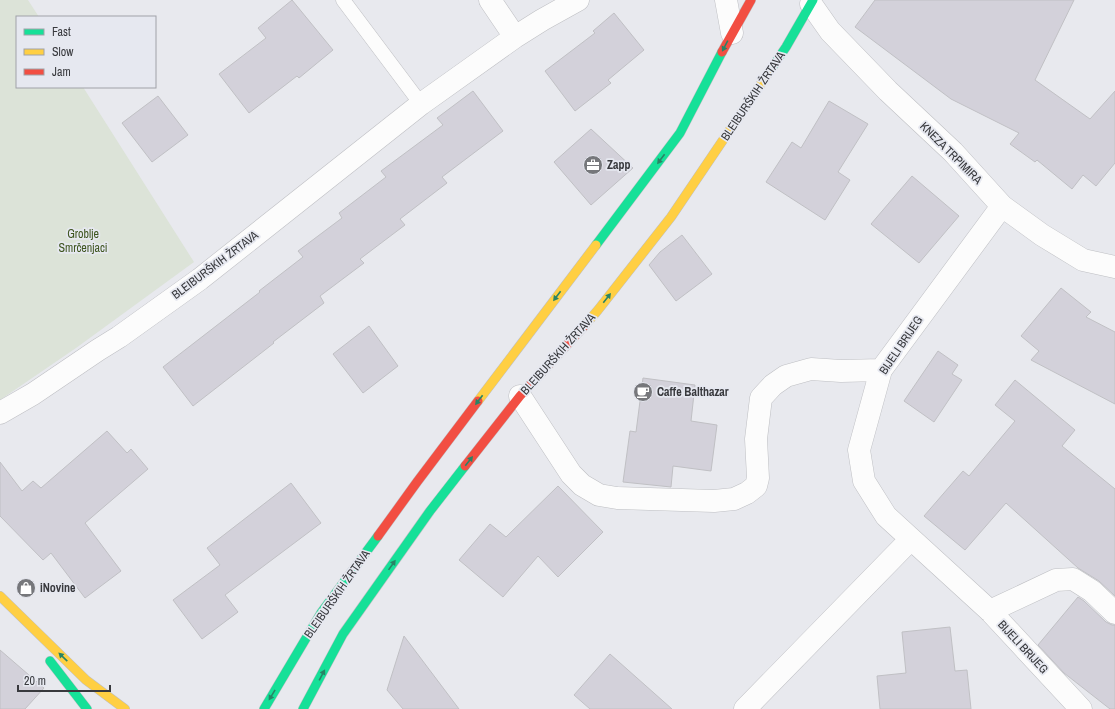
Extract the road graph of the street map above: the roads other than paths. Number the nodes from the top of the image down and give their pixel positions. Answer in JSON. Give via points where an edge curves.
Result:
{"nodes":[{"id":1,"x":343,"y":0,"type":"edge"},
{"id":2,"x":490,"y":0,"type":"edge"},
{"id":3,"x":578,"y":0,"type":"edge"},
{"id":4,"x":726,"y":0,"type":"edge"},
{"id":5,"x":751,"y":0,"type":"edge"},
{"id":6,"x":812,"y":2,"type":"edge"},
{"id":7,"x":732,"y":33,"type":"junction"},
{"id":8,"x":515,"y":37,"type":"junction"},
{"id":9,"x":421,"y":104,"type":"junction"},
{"id":10,"x":1002,"y":206,"type":"junction"},
{"id":11,"x":1115,"y":267,"type":"edge"},
{"id":12,"x":881,"y":370,"type":"junction"},
{"id":13,"x":520,"y":396,"type":"junction"},
{"id":14,"x":0,"y":413,"type":"edge"},
{"id":15,"x":911,"y":539,"type":"junction"},
{"id":16,"x":0,"y":596,"type":"edge"},
{"id":17,"x":990,"y":611,"type":"junction"},
{"id":18,"x":1115,"y":613,"type":"edge"},
{"id":19,"x":44,"y":654,"type":"dead end"},
{"id":20,"x":88,"y":709,"type":"edge"},
{"id":21,"x":125,"y":709,"type":"edge"},
{"id":22,"x":264,"y":709,"type":"edge"},
{"id":23,"x":303,"y":709,"type":"edge"},
{"id":24,"x":745,"y":709,"type":"edge"},
{"id":25,"x":1081,"y":709,"type":"edge"}],
"edges":[{"from":1,"to":9,"type":"lane"},
{"from":2,"to":8,"type":"street"},
{"from":3,"to":8,"type":"street","name":"BLEIBURŠKIH ŽRTAVA"},
{"from":4,"to":7,"type":"street"},
{"from":5,"to":7,"type":"street","name":"BLEIBURŠKIH ŽRTAVA"},
{"from":6,"to":10,"type":"street","name":"KNEZA TRPIMIRA","via":[[830,31],[888,91],[953,152]]},
{"from":13,"to":6,"type":"street","name":"BLEIBURŠKIH ŽRTAVA","one_way":true,"via":[[598,310],[671,216],[786,47]]},
{"from":7,"to":22,"type":"street","name":"BLEIBURŠKIH ŽRTAVA","one_way":true,"via":[[680,133],[416,482],[321,613]]},
{"from":8,"to":9,"type":"street","name":"BLEIBURŠKIH ŽRTAVA"},
{"from":9,"to":14,"type":"street","name":"BLEIBURŠKIH ŽRTAVA","via":[[200,279],[119,337]]},
{"from":10,"to":11,"type":"street","name":"KNEZA TRPIMIRA","via":[[1083,260]]},
{"from":10,"to":12,"type":"street","name":"BIJELI BRIJEG"},
{"from":12,"to":13,"type":"street","via":[[811,369],[786,376],[773,386],[761,398],[756,439],[756,486],[734,499],[714,501],[617,498],[599,495],[582,485],[571,474]]},
{"from":12,"to":15,"type":"street","name":"BIJELI BRIJEG","via":[[859,450],[864,481],[886,516]]},
{"from":23,"to":13,"type":"street","name":"BLEIBURŠKIH ŽRTAVA","one_way":true,"via":[[343,634],[430,511]]},
{"from":15,"to":17,"type":"street","name":"BIJELI BRIJEG"},
{"from":15,"to":24,"type":"street"},
{"from":21,"to":16,"type":"street","one_way":true,"via":[[86,680]]},
{"from":17,"to":18,"type":"street","via":[[1056,580],[1073,579],[1092,591]]},
{"from":17,"to":25,"type":"street","name":"BIJELI BRIJEG"},
{"from":19,"to":20,"type":"street"}]}
